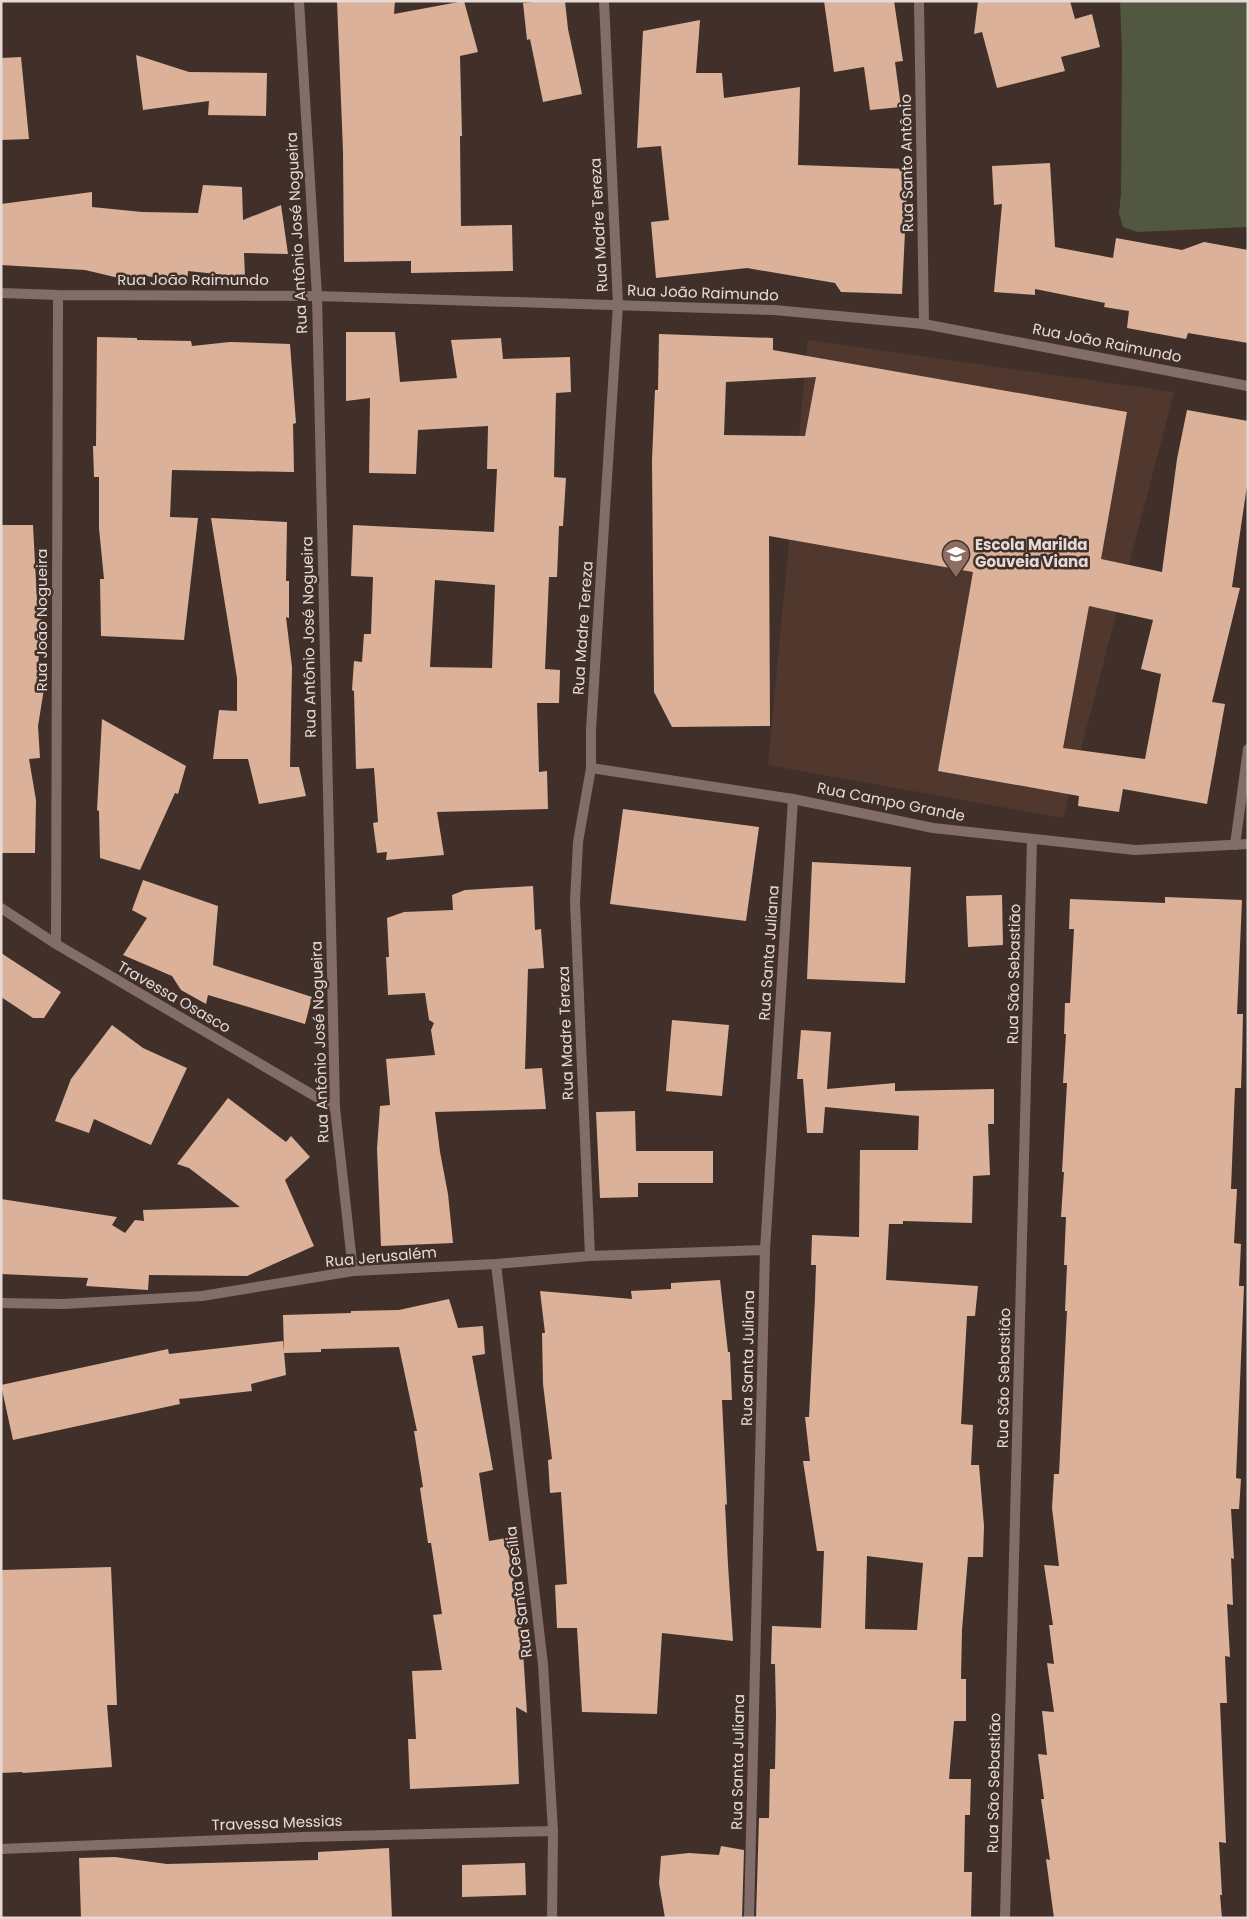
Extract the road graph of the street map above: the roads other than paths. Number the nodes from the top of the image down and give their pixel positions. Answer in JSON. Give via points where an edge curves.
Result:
{"nodes":[{"id":1,"x":298,"y":1,"type":"edge"},
{"id":2,"x":604,"y":1,"type":"edge"},
{"id":3,"x":919,"y":1,"type":"edge"},
{"id":4,"x":1,"y":293,"type":"edge"},
{"id":5,"x":58,"y":295,"type":"junction"},
{"id":6,"x":316,"y":296,"type":"junction"},
{"id":7,"x":618,"y":305,"type":"junction"},
{"id":8,"x":924,"y":324,"type":"junction"},
{"id":9,"x":1248,"y":386,"type":"edge"},
{"id":10,"x":1248,"y":749,"type":"edge"},
{"id":11,"x":591,"y":768,"type":"junction"},
{"id":12,"x":793,"y":799,"type":"junction"},
{"id":13,"x":1032,"y":840,"type":"junction"},
{"id":14,"x":1248,"y":844,"type":"edge"},
{"id":15,"x":1235,"y":845,"type":"junction"},
{"id":16,"x":1,"y":908,"type":"edge"},
{"id":17,"x":56,"y":944,"type":"junction"},
{"id":18,"x":335,"y":1108,"type":"junction"},
{"id":19,"x":765,"y":1250,"type":"junction"},
{"id":20,"x":590,"y":1256,"type":"junction"},
{"id":21,"x":496,"y":1264,"type":"junction"},
{"id":22,"x":353,"y":1271,"type":"junction"},
{"id":23,"x":1,"y":1303,"type":"edge"},
{"id":24,"x":553,"y":1832,"type":"junction"},
{"id":25,"x":1,"y":1849,"type":"edge"},
{"id":26,"x":552,"y":1918,"type":"edge"},
{"id":27,"x":749,"y":1918,"type":"edge"},
{"id":28,"x":1005,"y":1918,"type":"edge"}],
"edges":[{"from":1,"to":6,"type":"street","name":"Rua Antônio José Nogueira"},
{"from":2,"to":7,"type":"street","name":"Rua Madre Tereza"},
{"from":3,"to":8,"type":"street","name":"Rua Santo Antônio"},
{"from":4,"to":5,"type":"street","name":"Rua João Raimundo"},
{"from":5,"to":6,"type":"street","name":"Rua João Raimundo"},
{"from":5,"to":17,"type":"street","name":"Rua João Nogueira"},
{"from":6,"to":7,"type":"street","name":"Rua João Raimundo"},
{"from":6,"to":18,"type":"street","name":"Rua Antônio José Nogueira"},
{"from":7,"to":8,"type":"street","name":"Rua João Raimundo","via":[[774,310]]},
{"from":7,"to":11,"type":"street","name":"Rua Madre Tereza"},
{"from":8,"to":9,"type":"street","name":"Rua João Raimundo"},
{"from":10,"to":15,"type":"street"},
{"from":11,"to":12,"type":"street","name":"Rua Campo Grande"},
{"from":11,"to":20,"type":"street","name":"Rua Madre Tereza","via":[[578,842],[575,902]]},
{"from":12,"to":13,"type":"street","name":"Rua Campo Grande","via":[[933,828]]},
{"from":12,"to":19,"type":"street","name":"Rua Santa Juliana"},
{"from":13,"to":15,"type":"street","name":"Rua Campo Grande","via":[[1135,850]]},
{"from":13,"to":28,"type":"street","name":"Rua São Sebastião"},
{"from":14,"to":15,"type":"street","name":"Rua Campo Grande"},
{"from":16,"to":17,"type":"street","name":"Travessa Osasco"},
{"from":17,"to":18,"type":"street","name":"Travessa Osasco"},
{"from":18,"to":22,"type":"street","name":"Rua Antônio José Nogueira"},
{"from":19,"to":20,"type":"street","name":"Rua Jerusalém"},
{"from":19,"to":27,"type":"street","name":"Rua Santa Juliana"},
{"from":20,"to":21,"type":"street","name":"Rua Jerusalém"},
{"from":21,"to":22,"type":"street","name":"Rua Jerusalém"},
{"from":21,"to":24,"type":"street","name":"Rua Santa Cecília","via":[[543,1664]]},
{"from":22,"to":23,"type":"street","name":"Rua Jerusalém","via":[[202,1296],[63,1304]]},
{"from":24,"to":25,"type":"street","name":"Travessa Messias","via":[[302,1837]]},
{"from":24,"to":26,"type":"street","name":"Rua Santa Cecília"}]}
